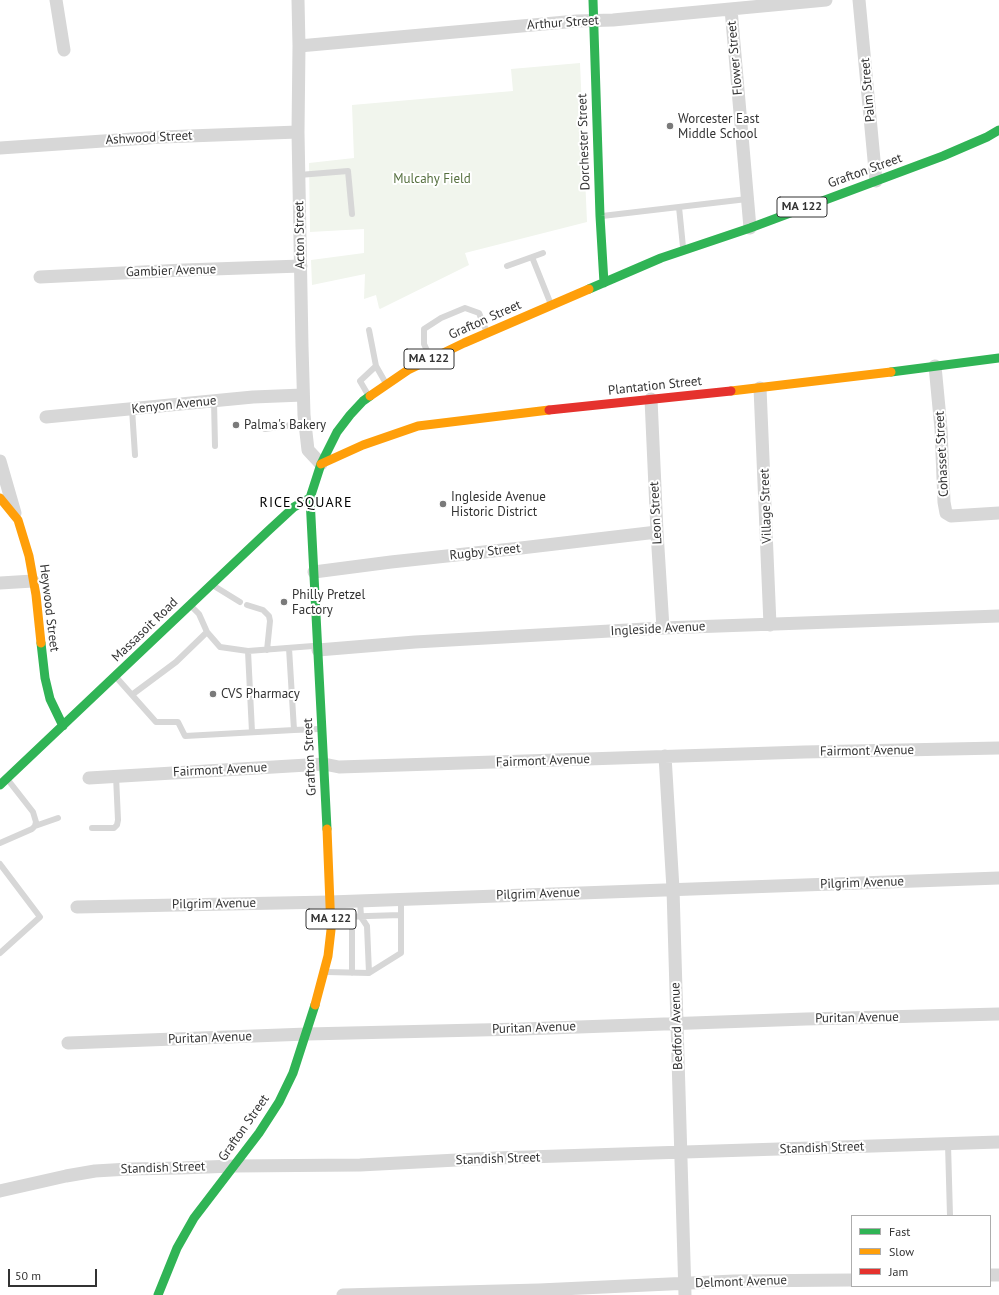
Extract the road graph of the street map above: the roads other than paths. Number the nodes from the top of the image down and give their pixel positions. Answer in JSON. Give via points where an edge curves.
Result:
{"nodes":[{"id":1,"x":56,"y":0,"type":"edge"},
{"id":2,"x":298,"y":0,"type":"edge"},
{"id":3,"x":593,"y":0,"type":"edge"},
{"id":4,"x":826,"y":0,"type":"edge"},
{"id":5,"x":859,"y":0,"type":"edge"},
{"id":6,"x":731,"y":9,"type":"junction"},
{"id":7,"x":594,"y":20,"type":"junction"},
{"id":8,"x":299,"y":46,"type":"junction"},
{"id":9,"x":64,"y":50,"type":"dead end"},
{"id":10,"x":999,"y":130,"type":"edge"},
{"id":11,"x":298,"y":132,"type":"junction"},
{"id":12,"x":0,"y":148,"type":"edge"},
{"id":13,"x":299,"y":175,"type":"junction"},
{"id":14,"x":876,"y":181,"type":"junction"},
{"id":15,"x":748,"y":199,"type":"junction"},
{"id":16,"x":679,"y":208,"type":"junction"},
{"id":17,"x":352,"y":214,"type":"dead end"},
{"id":18,"x":600,"y":216,"type":"junction"},
{"id":19,"x":750,"y":228,"type":"junction"},
{"id":20,"x":683,"y":250,"type":"junction"},
{"id":21,"x":543,"y":253,"type":"dead end"},
{"id":22,"x":532,"y":257,"type":"junction"},
{"id":23,"x":301,"y":266,"type":"junction"},
{"id":24,"x":507,"y":266,"type":"dead end"},
{"id":25,"x":40,"y":277,"type":"dead end"},
{"id":26,"x":604,"y":283,"type":"junction"},
{"id":27,"x":551,"y":306,"type":"junction"},
{"id":28,"x":369,"y":330,"type":"dead end"},
{"id":29,"x":488,"y":333,"type":"junction"},
{"id":30,"x":999,"y":358,"type":"edge"},
{"id":31,"x":431,"y":359,"type":"junction"},
{"id":32,"x":376,"y":366,"type":"junction"},
{"id":33,"x":936,"y":366,"type":"junction"},
{"id":34,"x":386,"y":384,"type":"junction"},
{"id":35,"x":760,"y":388,"type":"junction"},
{"id":36,"x":303,"y":395,"type":"junction"},
{"id":37,"x":369,"y":396,"type":"junction"},
{"id":38,"x":651,"y":399,"type":"junction"},
{"id":39,"x":214,"y":401,"type":"junction"},
{"id":40,"x":132,"y":409,"type":"junction"},
{"id":41,"x":46,"y":417,"type":"dead end"},
{"id":42,"x":305,"y":423,"type":"junction"},
{"id":43,"x":265,"y":429,"type":"dead end"},
{"id":44,"x":215,"y":446,"type":"dead end"},
{"id":45,"x":135,"y":455,"type":"dead end"},
{"id":46,"x":0,"y":461,"type":"edge"},
{"id":47,"x":321,"y":464,"type":"junction"},
{"id":48,"x":0,"y":498,"type":"edge"},
{"id":49,"x":310,"y":498,"type":"junction"},
{"id":50,"x":999,"y":513,"type":"edge"},
{"id":51,"x":18,"y":520,"type":"junction"},
{"id":52,"x":656,"y":532,"type":"junction"},
{"id":53,"x":314,"y":572,"type":"junction"},
{"id":54,"x":33,"y":581,"type":"junction"},
{"id":55,"x":0,"y":583,"type":"edge"},
{"id":56,"x":212,"y":584,"type":"junction"},
{"id":57,"x":240,"y":602,"type":"dead end"},
{"id":58,"x":190,"y":604,"type":"junction"},
{"id":59,"x":247,"y":605,"type":"dead end"},
{"id":60,"x":999,"y":616,"type":"edge"},
{"id":61,"x":770,"y":625,"type":"junction"},
{"id":62,"x":663,"y":628,"type":"junction"},
{"id":63,"x":207,"y":632,"type":"junction"},
{"id":64,"x":289,"y":648,"type":"junction"},
{"id":65,"x":317,"y":648,"type":"junction"},
{"id":66,"x":267,"y":650,"type":"junction"},
{"id":67,"x":248,"y":651,"type":"junction"},
{"id":68,"x":116,"y":676,"type":"junction"},
{"id":69,"x":132,"y":694,"type":"junction"},
{"id":70,"x":63,"y":726,"type":"junction"},
{"id":71,"x":322,"y":729,"type":"junction"},
{"id":72,"x":294,"y":730,"type":"junction"},
{"id":73,"x":252,"y":732,"type":"junction"},
{"id":74,"x":999,"y":748,"type":"edge"},
{"id":75,"x":665,"y":756,"type":"junction"},
{"id":76,"x":324,"y":764,"type":"junction"},
{"id":77,"x":116,"y":776,"type":"junction"},
{"id":78,"x":89,"y":778,"type":"dead end"},
{"id":79,"x":3,"y":782,"type":"edge"},
{"id":80,"x":58,"y":818,"type":"dead end"},
{"id":81,"x":35,"y":826,"type":"junction"},
{"id":82,"x":92,"y":828,"type":"dead end"},
{"id":83,"x":0,"y":843,"type":"edge"},
{"id":84,"x":0,"y":864,"type":"edge"},
{"id":85,"x":999,"y":878,"type":"edge"},
{"id":86,"x":673,"y":889,"type":"junction"},
{"id":87,"x":401,"y":899,"type":"junction"},
{"id":88,"x":360,"y":900,"type":"junction"},
{"id":89,"x":330,"y":902,"type":"junction"},
{"id":90,"x":77,"y":907,"type":"dead end"},
{"id":91,"x":401,"y":915,"type":"junction"},
{"id":92,"x":352,"y":917,"type":"junction"},
{"id":93,"x":362,"y":917,"type":"junction"},
{"id":94,"x":331,"y":918,"type":"junction"},
{"id":95,"x":0,"y":953,"type":"edge"},
{"id":96,"x":324,"y":972,"type":"junction"},
{"id":97,"x":352,"y":973,"type":"junction"},
{"id":98,"x":369,"y":973,"type":"junction"},
{"id":99,"x":999,"y":1014,"type":"edge"},
{"id":100,"x":676,"y":1023,"type":"junction"},
{"id":101,"x":307,"y":1034,"type":"junction"},
{"id":102,"x":68,"y":1043,"type":"dead end"},
{"id":103,"x":999,"y":1142,"type":"edge"},
{"id":104,"x":948,"y":1144,"type":"junction"},
{"id":105,"x":681,"y":1153,"type":"junction"},
{"id":106,"x":234,"y":1166,"type":"junction"},
{"id":107,"x":0,"y":1191,"type":"edge"},
{"id":108,"x":950,"y":1215,"type":"edge"},
{"id":109,"x":851,"y":1280,"type":"edge"},
{"id":110,"x":685,"y":1289,"type":"edge"},
{"id":111,"x":158,"y":1295,"type":"edge"},
{"id":112,"x":343,"y":1295,"type":"edge"}],
"edges":[{"from":1,"to":9,"type":"street"},
{"from":2,"to":8,"type":"street","name":"Acton Street"},
{"from":3,"to":7,"type":"main road","name":"Dorchester Street"},
{"from":4,"to":6,"type":"street","name":"Arthur Street"},
{"from":5,"to":14,"type":"street","name":"Palm Street"},
{"from":6,"to":7,"type":"street","name":"Arthur Street"},
{"from":6,"to":15,"type":"street","name":"Flower Street"},
{"from":7,"to":8,"type":"street","name":"Arthur Street"},
{"from":7,"to":18,"type":"main road","name":"Dorchester Street"},
{"from":8,"to":11,"type":"street","name":"Acton Street"},
{"from":10,"to":14,"type":"main road","name":"Grafton Street","number":"MA 122","via":[[943,156]]},
{"from":11,"to":12,"type":"street","name":"Ashwood Street","via":[[154,137]]},
{"from":11,"to":13,"type":"street","name":"Acton Street"},
{"from":13,"to":17,"type":"lane","via":[[348,171]]},
{"from":13,"to":23,"type":"street","name":"Acton Street"},
{"from":14,"to":19,"type":"main road","name":"Grafton Street","number":"MA 122"},
{"from":15,"to":16,"type":"lane"},
{"from":15,"to":19,"type":"street","name":"Flower Street"},
{"from":16,"to":18,"type":"lane"},
{"from":16,"to":20,"type":"lane"},
{"from":18,"to":26,"type":"main road","name":"Dorchester Street"},
{"from":19,"to":20,"type":"main road","name":"Grafton Street","number":"MA 122"},
{"from":20,"to":26,"type":"main road","name":"Grafton Street","number":"MA 122"},
{"from":21,"to":22,"type":"lane"},
{"from":22,"to":24,"type":"lane"},
{"from":22,"to":27,"type":"lane"},
{"from":23,"to":25,"type":"street","name":"Gambier Avenue"},
{"from":23,"to":36,"type":"street","name":"Acton Street"},
{"from":26,"to":27,"type":"main road","name":"Grafton Street","number":"MA 122"},
{"from":27,"to":29,"type":"main road","name":"Grafton Street","number":"MA 122"},
{"from":28,"to":32,"type":"lane"},
{"from":29,"to":31,"type":"main road","name":"Grafton Street","number":"MA 122"},
{"from":29,"to":31,"type":"lane","via":[[479,313],[465,308],[441,318],[424,329],[424,344]]},
{"from":30,"to":33,"type":"main road","name":"Plantation Street"},
{"from":31,"to":34,"type":"main road","name":"Grafton Street","number":"MA 122"},
{"from":32,"to":34,"type":"lane"},
{"from":32,"to":37,"type":"lane","via":[[360,381]]},
{"from":33,"to":35,"type":"main road","name":"Plantation Street"},
{"from":33,"to":50,"type":"street","name":"Cohasset Street","via":[[946,513],[951,516]]},
{"from":34,"to":37,"type":"main road","name":"Grafton Street","number":"MA 122"},
{"from":35,"to":38,"type":"main road","name":"Plantation Street"},
{"from":35,"to":61,"type":"street","name":"Village Street"},
{"from":36,"to":39,"type":"street","name":"Kenyon Avenue"},
{"from":36,"to":42,"type":"street","name":"Acton Street"},
{"from":37,"to":47,"type":"main road","name":"Grafton Street","number":"MA 122","via":[[337,432]]},
{"from":38,"to":47,"type":"main road","name":"Plantation Street","via":[[415,427],[363,445]]},
{"from":38,"to":52,"type":"street","name":"Leon Street"},
{"from":39,"to":40,"type":"street","name":"Kenyon Avenue"},
{"from":39,"to":44,"type":"lane"},
{"from":40,"to":41,"type":"street","name":"Kenyon Avenue"},
{"from":40,"to":45,"type":"lane"},
{"from":42,"to":43,"type":"lane"},
{"from":42,"to":47,"type":"street","name":"Acton Street","via":[[308,450]]},
{"from":46,"to":51,"type":"street"},
{"from":47,"to":49,"type":"main road","name":"Grafton Street","number":"MA 122"},
{"from":48,"to":51,"type":"main road","name":"Heywood Street"},
{"from":49,"to":53,"type":"main road","name":"Grafton Street","number":"MA 122"},
{"from":49,"to":56,"type":"main road","name":"Massasoit Road","via":[[294,507]]},
{"from":51,"to":54,"type":"main road","name":"Heywood Street","via":[[29,556]]},
{"from":52,"to":53,"type":"street","name":"Rugby Street"},
{"from":52,"to":62,"type":"street","name":"Leon Street"},
{"from":53,"to":65,"type":"main road","name":"Grafton Street","number":"MA 122"},
{"from":54,"to":55,"type":"street"},
{"from":54,"to":70,"type":"main road","name":"Heywood Street","via":[[45,678],[50,700]]},
{"from":56,"to":57,"type":"lane"},
{"from":56,"to":58,"type":"main road","name":"Massasoit Road"},
{"from":58,"to":63,"type":"lane","via":[[199,614]]},
{"from":58,"to":68,"type":"main road","name":"Massasoit Road"},
{"from":59,"to":66,"type":"lane","via":[[263,610],[268,616],[270,621]]},
{"from":60,"to":61,"type":"street","name":"Ingleside Avenue"},
{"from":61,"to":62,"type":"street","name":"Ingleside Avenue"},
{"from":62,"to":65,"type":"street","name":"Ingleside Avenue"},
{"from":63,"to":67,"type":"lane","via":[[220,647]]},
{"from":63,"to":69,"type":"lane","via":[[176,662]]},
{"from":64,"to":65,"type":"lane"},
{"from":64,"to":66,"type":"lane"},
{"from":64,"to":72,"type":"lane"},
{"from":65,"to":71,"type":"main road","name":"Grafton Street","number":"MA 122"},
{"from":66,"to":67,"type":"lane"},
{"from":67,"to":73,"type":"lane"},
{"from":68,"to":69,"type":"lane"},
{"from":68,"to":70,"type":"main road","name":"Massasoit Road"},
{"from":69,"to":73,"type":"lane","via":[[156,722],[178,722],[185,736]]},
{"from":70,"to":79,"type":"main road","name":"Massasoit Road"},
{"from":71,"to":72,"type":"lane"},
{"from":71,"to":76,"type":"main road","name":"Grafton Street","number":"MA 122"},
{"from":72,"to":73,"type":"lane"},
{"from":74,"to":75,"type":"street","name":"Fairmont Avenue"},
{"from":75,"to":76,"type":"street","name":"Fairmont Avenue","via":[[339,767]]},
{"from":75,"to":86,"type":"street","name":"Bedford Avenue"},
{"from":76,"to":77,"type":"street","name":"Fairmont Avenue"},
{"from":76,"to":89,"type":"main road","name":"Grafton Street","number":"MA 122"},
{"from":77,"to":78,"type":"street","name":"Fairmont Avenue"},
{"from":77,"to":82,"type":"lane","via":[[117,825],[114,828]]},
{"from":79,"to":81,"type":"lane","via":[[33,812]]},
{"from":80,"to":81,"type":"lane"},
{"from":81,"to":83,"type":"lane"},
{"from":84,"to":95,"type":"lane","via":[[40,917]]},
{"from":85,"to":86,"type":"street","name":"Pilgrim Avenue"},
{"from":86,"to":87,"type":"street","name":"Pilgrim Avenue"},
{"from":86,"to":100,"type":"street","name":"Bedford Avenue"},
{"from":87,"to":88,"type":"street","name":"Pilgrim Avenue"},
{"from":87,"to":91,"type":"lane"},
{"from":88,"to":89,"type":"street","name":"Pilgrim Avenue"},
{"from":88,"to":93,"type":"lane"},
{"from":89,"to":90,"type":"street","name":"Pilgrim Avenue"},
{"from":89,"to":94,"type":"main road","name":"Grafton Street","number":"MA 122"},
{"from":91,"to":93,"type":"lane"},
{"from":91,"to":98,"type":"lane","via":[[401,953]]},
{"from":92,"to":93,"type":"lane"},
{"from":92,"to":94,"type":"lane"},
{"from":92,"to":97,"type":"lane"},
{"from":93,"to":98,"type":"lane","via":[[367,926]]},
{"from":94,"to":96,"type":"main road","name":"Grafton Street","number":"MA 122"},
{"from":96,"to":97,"type":"lane"},
{"from":96,"to":101,"type":"main road","name":"Grafton Street","number":"MA 122"},
{"from":97,"to":98,"type":"lane"},
{"from":99,"to":100,"type":"street","name":"Puritan Avenue"},
{"from":100,"to":101,"type":"street","name":"Puritan Avenue"},
{"from":100,"to":105,"type":"street","name":"Bedford Avenue"},
{"from":101,"to":102,"type":"street","name":"Puritan Avenue"},
{"from":101,"to":106,"type":"main road","name":"Grafton Street","number":"MA 122","via":[[279,1102]]},
{"from":103,"to":104,"type":"street","name":"Standish Street"},
{"from":104,"to":105,"type":"street","name":"Standish Street"},
{"from":104,"to":108,"type":"lane"},
{"from":105,"to":106,"type":"street","name":"Standish Street","via":[[360,1165]]},
{"from":105,"to":110,"type":"street","name":"Bedford Avenue"},
{"from":106,"to":107,"type":"street","name":"Standish Street","via":[[95,1171]]},
{"from":106,"to":111,"type":"main road","name":"Grafton Street","number":"MA 122","via":[[185,1233]]},
{"from":109,"to":110,"type":"street","name":"Delmont Avenue","via":[[734,1281]]},
{"from":110,"to":112,"type":"street","name":"Delmont Avenue","via":[[615,1286]]}]}
